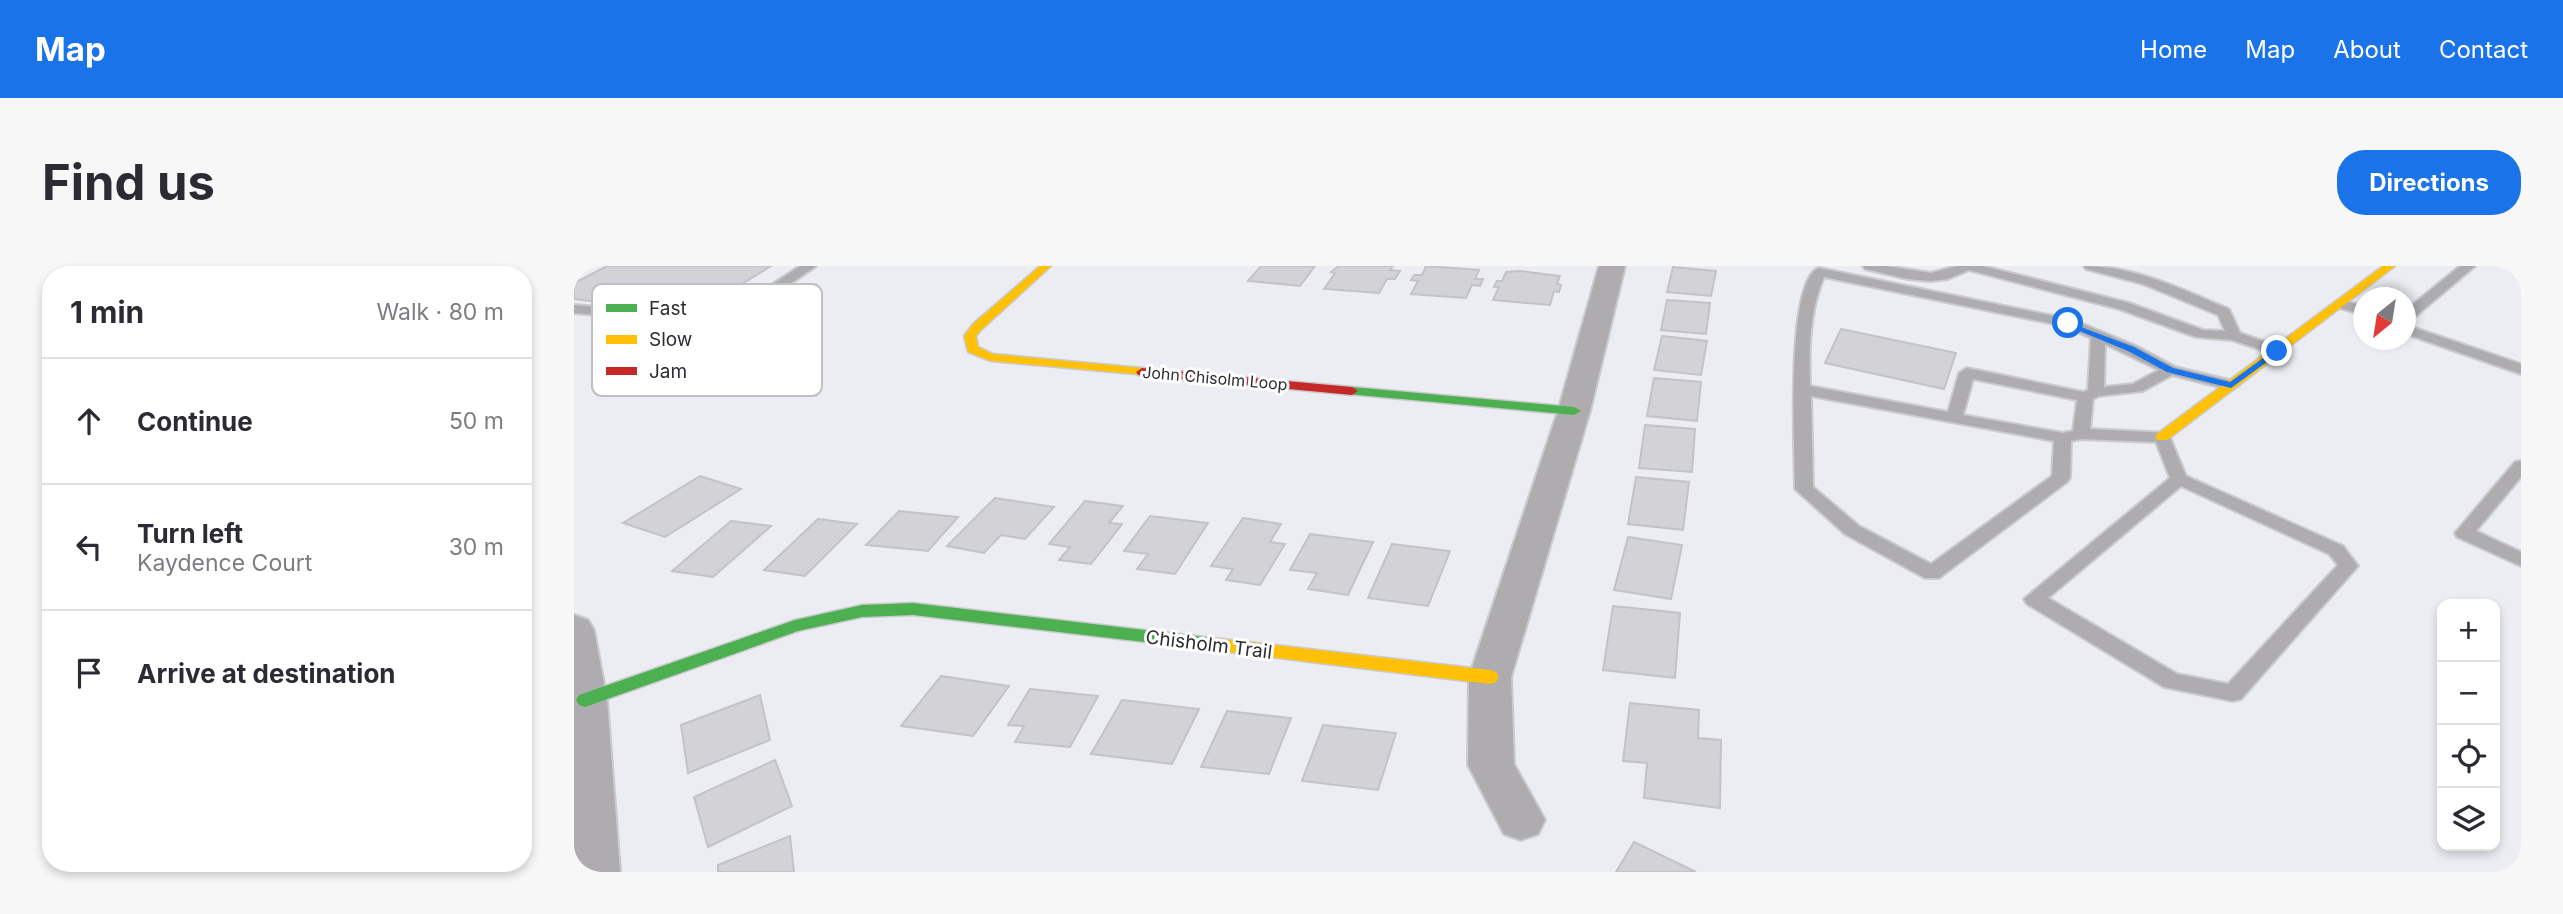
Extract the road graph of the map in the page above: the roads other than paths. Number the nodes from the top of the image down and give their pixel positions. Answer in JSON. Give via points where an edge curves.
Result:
{"nodes":[{"id":1,"x":809,"y":266,"type":"edge"},
{"id":2,"x":1046,"y":266,"type":"edge"},
{"id":3,"x":1612,"y":266,"type":"edge"},
{"id":4,"x":1870,"y":266,"type":"edge"},
{"id":5,"x":1967,"y":266,"type":"edge"},
{"id":6,"x":2091,"y":266,"type":"edge"},
{"id":7,"x":2390,"y":266,"type":"edge"},
{"id":8,"x":2468,"y":266,"type":"edge"},
{"id":9,"x":782,"y":284,"type":"edge"},
{"id":10,"x":2341,"y":304,"type":"junction"},
{"id":11,"x":2353,"y":308,"type":"edge"},
{"id":12,"x":574,"y":309,"type":"edge"},
{"id":13,"x":2416,"y":309,"type":"edge"},
{"id":14,"x":592,"y":310,"type":"edge"},
{"id":15,"x":2416,"y":332,"type":"edge"},
{"id":16,"x":2098,"y":335,"type":"junction"},
{"id":17,"x":2234,"y":336,"type":"junction"},
{"id":18,"x":2277,"y":351,"type":"junction"},
{"id":19,"x":2521,"y":369,"type":"edge"},
{"id":20,"x":2170,"y":370,"type":"junction"},
{"id":21,"x":2231,"y":386,"type":"junction"},
{"id":22,"x":1804,"y":390,"type":"junction"},
{"id":23,"x":2090,"y":394,"type":"junction"},
{"id":24,"x":1574,"y":411,"type":"junction"},
{"id":25,"x":1954,"y":418,"type":"junction"},
{"id":26,"x":2081,"y":434,"type":"junction"},
{"id":27,"x":2162,"y":437,"type":"junction"},
{"id":28,"x":2063,"y":438,"type":"junction"},
{"id":29,"x":2521,"y":467,"type":"edge"},
{"id":30,"x":2179,"y":479,"type":"junction"},
{"id":31,"x":2521,"y":560,"type":"edge"},
{"id":32,"x":574,"y":630,"type":"edge"},
{"id":33,"x":1490,"y":677,"type":"junction"},
{"id":34,"x":584,"y":700,"type":"junction"},
{"id":35,"x":1521,"y":820,"type":"dead end"},
{"id":36,"x":595,"y":872,"type":"edge"}],
"edges":[{"from":1,"to":9,"type":"lane"},
{"from":2,"to":24,"type":"street","name":"John Chisolm Loop","via":[[977,327],[970,336],[972,349],[1015,360]]},
{"from":3,"to":24,"type":"street"},
{"from":4,"to":5,"type":"lane","via":[[1930,279],[1950,277]]},
{"from":5,"to":17,"type":"lane","via":[[2124,306],[2201,334]]},
{"from":6,"to":17,"type":"lane","via":[[2148,281],[2224,312]]},
{"from":7,"to":10,"type":"street"},
{"from":8,"to":13,"type":"lane"},
{"from":10,"to":11,"type":"lane"},
{"from":10,"to":18,"type":"street"},
{"from":12,"to":14,"type":"lane"},
{"from":15,"to":19,"type":"lane"},
{"from":16,"to":20,"type":"lane"},
{"from":16,"to":22,"type":"lane","via":[[2068,323],[1819,272],[1807,300]]},
{"from":16,"to":23,"type":"lane"},
{"from":17,"to":18,"type":"lane"},
{"from":18,"to":21,"type":"street"},
{"from":20,"to":21,"type":"lane"},
{"from":20,"to":23,"type":"lane","via":[[2137,388]]},
{"from":21,"to":27,"type":"street"},
{"from":22,"to":25,"type":"lane"},
{"from":22,"to":28,"type":"lane","via":[[1804,489],[1852,530],[1931,573],[2061,478]]},
{"from":23,"to":25,"type":"lane","via":[[1967,373]]},
{"from":23,"to":26,"type":"lane"},
{"from":24,"to":33,"type":"street"},
{"from":25,"to":28,"type":"lane"},
{"from":26,"to":27,"type":"lane"},
{"from":26,"to":28,"type":"lane"},
{"from":27,"to":30,"type":"lane"},
{"from":29,"to":31,"type":"lane","via":[[2465,533]]},
{"from":30,"to":30,"type":"lane","via":[[2336,550],[2348,566],[2233,694],[2172,681],[2034,599]]},
{"from":32,"to":34,"type":"street"},
{"from":33,"to":34,"type":"street","name":"Chisholm Trail","via":[[914,609],[862,611],[795,626]]},
{"from":33,"to":35,"type":"street","via":[[1490,765]]},
{"from":34,"to":36,"type":"street"}]}
